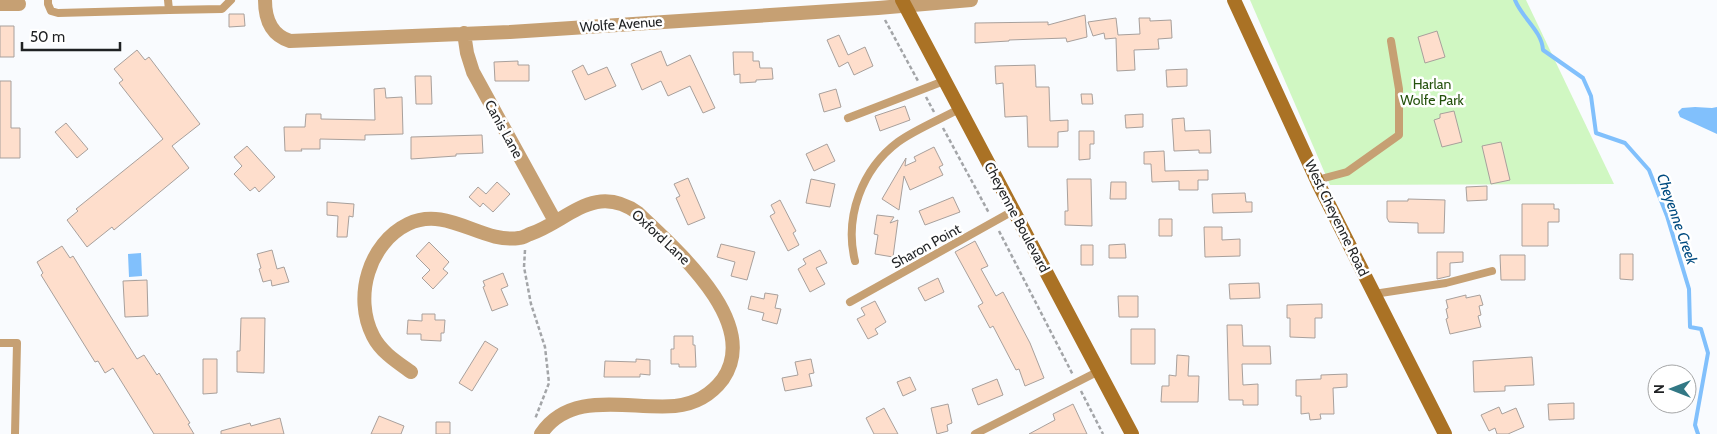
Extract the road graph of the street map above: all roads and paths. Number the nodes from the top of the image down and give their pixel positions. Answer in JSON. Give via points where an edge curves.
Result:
{"nodes":[{"id":1,"x":48,"y":0,"type":"edge"},
{"id":2,"x":168,"y":0,"type":"edge"},
{"id":3,"x":231,"y":0,"type":"edge"},
{"id":4,"x":265,"y":0,"type":"edge"},
{"id":5,"x":970,"y":0,"type":"edge"},
{"id":6,"x":1234,"y":0,"type":"edge"},
{"id":7,"x":903,"y":2,"type":"edge"},
{"id":8,"x":0,"y":4,"type":"edge"},
{"id":9,"x":19,"y":4,"type":"dead end"},
{"id":10,"x":169,"y":10,"type":"junction"},
{"id":11,"x":464,"y":33,"type":"junction"},
{"id":12,"x":1391,"y":41,"type":"dead end"},
{"id":13,"x":944,"y":81,"type":"junction"},
{"id":14,"x":959,"y":109,"type":"junction"},
{"id":15,"x":848,"y":118,"type":"dead end"},
{"id":16,"x":1317,"y":180,"type":"junction"},
{"id":17,"x":1013,"y":211,"type":"junction"},
{"id":18,"x":555,"y":222,"type":"junction"},
{"id":19,"x":525,"y":236,"type":"junction"},
{"id":20,"x":855,"y":261,"type":"dead end"},
{"id":21,"x":1492,"y":271,"type":"dead end"},
{"id":22,"x":1374,"y":294,"type":"junction"},
{"id":23,"x":850,"y":302,"type":"dead end"},
{"id":24,"x":0,"y":343,"type":"edge"},
{"id":25,"x":1099,"y":371,"type":"junction"},
{"id":26,"x":411,"y":372,"type":"dead end"},
{"id":27,"x":534,"y":422,"type":"dead end"},
{"id":28,"x":15,"y":434,"type":"edge"},
{"id":29,"x":541,"y":434,"type":"edge"},
{"id":30,"x":975,"y":434,"type":"edge"},
{"id":31,"x":1132,"y":434,"type":"edge"},
{"id":32,"x":1445,"y":434,"type":"edge"}],
"edges":[{"from":1,"to":10,"type":"lane","via":[[52,11],[58,13]]},
{"from":2,"to":10,"type":"lane"},
{"from":3,"to":10,"type":"lane","via":[[222,9]]},
{"from":4,"to":11,"type":"street","name":"Wolfe Avenue","via":[[268,24],[274,32],[290,41]]},
{"from":5,"to":7,"type":"street","name":"Wolfe Avenue"},
{"from":6,"to":16,"type":"main road","name":"West Cheyenne Road"},
{"from":7,"to":11,"type":"street","name":"Wolfe Avenue"},
{"from":7,"to":13,"type":"main road","name":"Cheyenne Boulevard"},
{"from":8,"to":9,"type":"street"},
{"from":11,"to":18,"type":"street","name":"Canis Lane","via":[[473,72]]},
{"from":12,"to":16,"type":"lane","via":[[1399,89],[1399,135],[1348,172]]},
{"from":13,"to":14,"type":"main road","name":"Cheyenne Boulevard"},
{"from":13,"to":15,"type":"lane"},
{"from":14,"to":17,"type":"main road","name":"Cheyenne Boulevard"},
{"from":14,"to":20,"type":"lane","via":[[900,141],[872,168],[853,216],[852,250]]},
{"from":16,"to":22,"type":"main road","name":"West Cheyenne Road"},
{"from":17,"to":23,"type":"lane","name":"Sharon Point"},
{"from":17,"to":25,"type":"main road","name":"Cheyenne Boulevard"},
{"from":18,"to":19,"type":"street","name":"Oxford Lane"},
{"from":18,"to":29,"type":"street","name":"Oxford Lane","via":[[582,206],[596,202],[611,202],[638,213],[693,267],[720,308],[729,326],[733,345],[726,375],[717,387],[695,402],[675,406],[590,405],[572,408],[557,417]]},
{"from":19,"to":26,"type":"street","name":"Oxford Lane","via":[[505,238],[443,219],[425,219],[409,223],[378,249],[365,286],[367,322],[373,337],[386,353]]},
{"from":19,"to":27,"type":"path","via":[[524,267],[531,304],[545,346],[549,383]]},
{"from":21,"to":22,"type":"lane","via":[[1446,283]]},
{"from":22,"to":32,"type":"main road","name":"West Cheyenne Road"},
{"from":24,"to":28,"type":"lane","via":[[17,343]]},
{"from":25,"to":30,"type":"lane"},
{"from":25,"to":31,"type":"main road","name":"Cheyenne Boulevard"}]}
